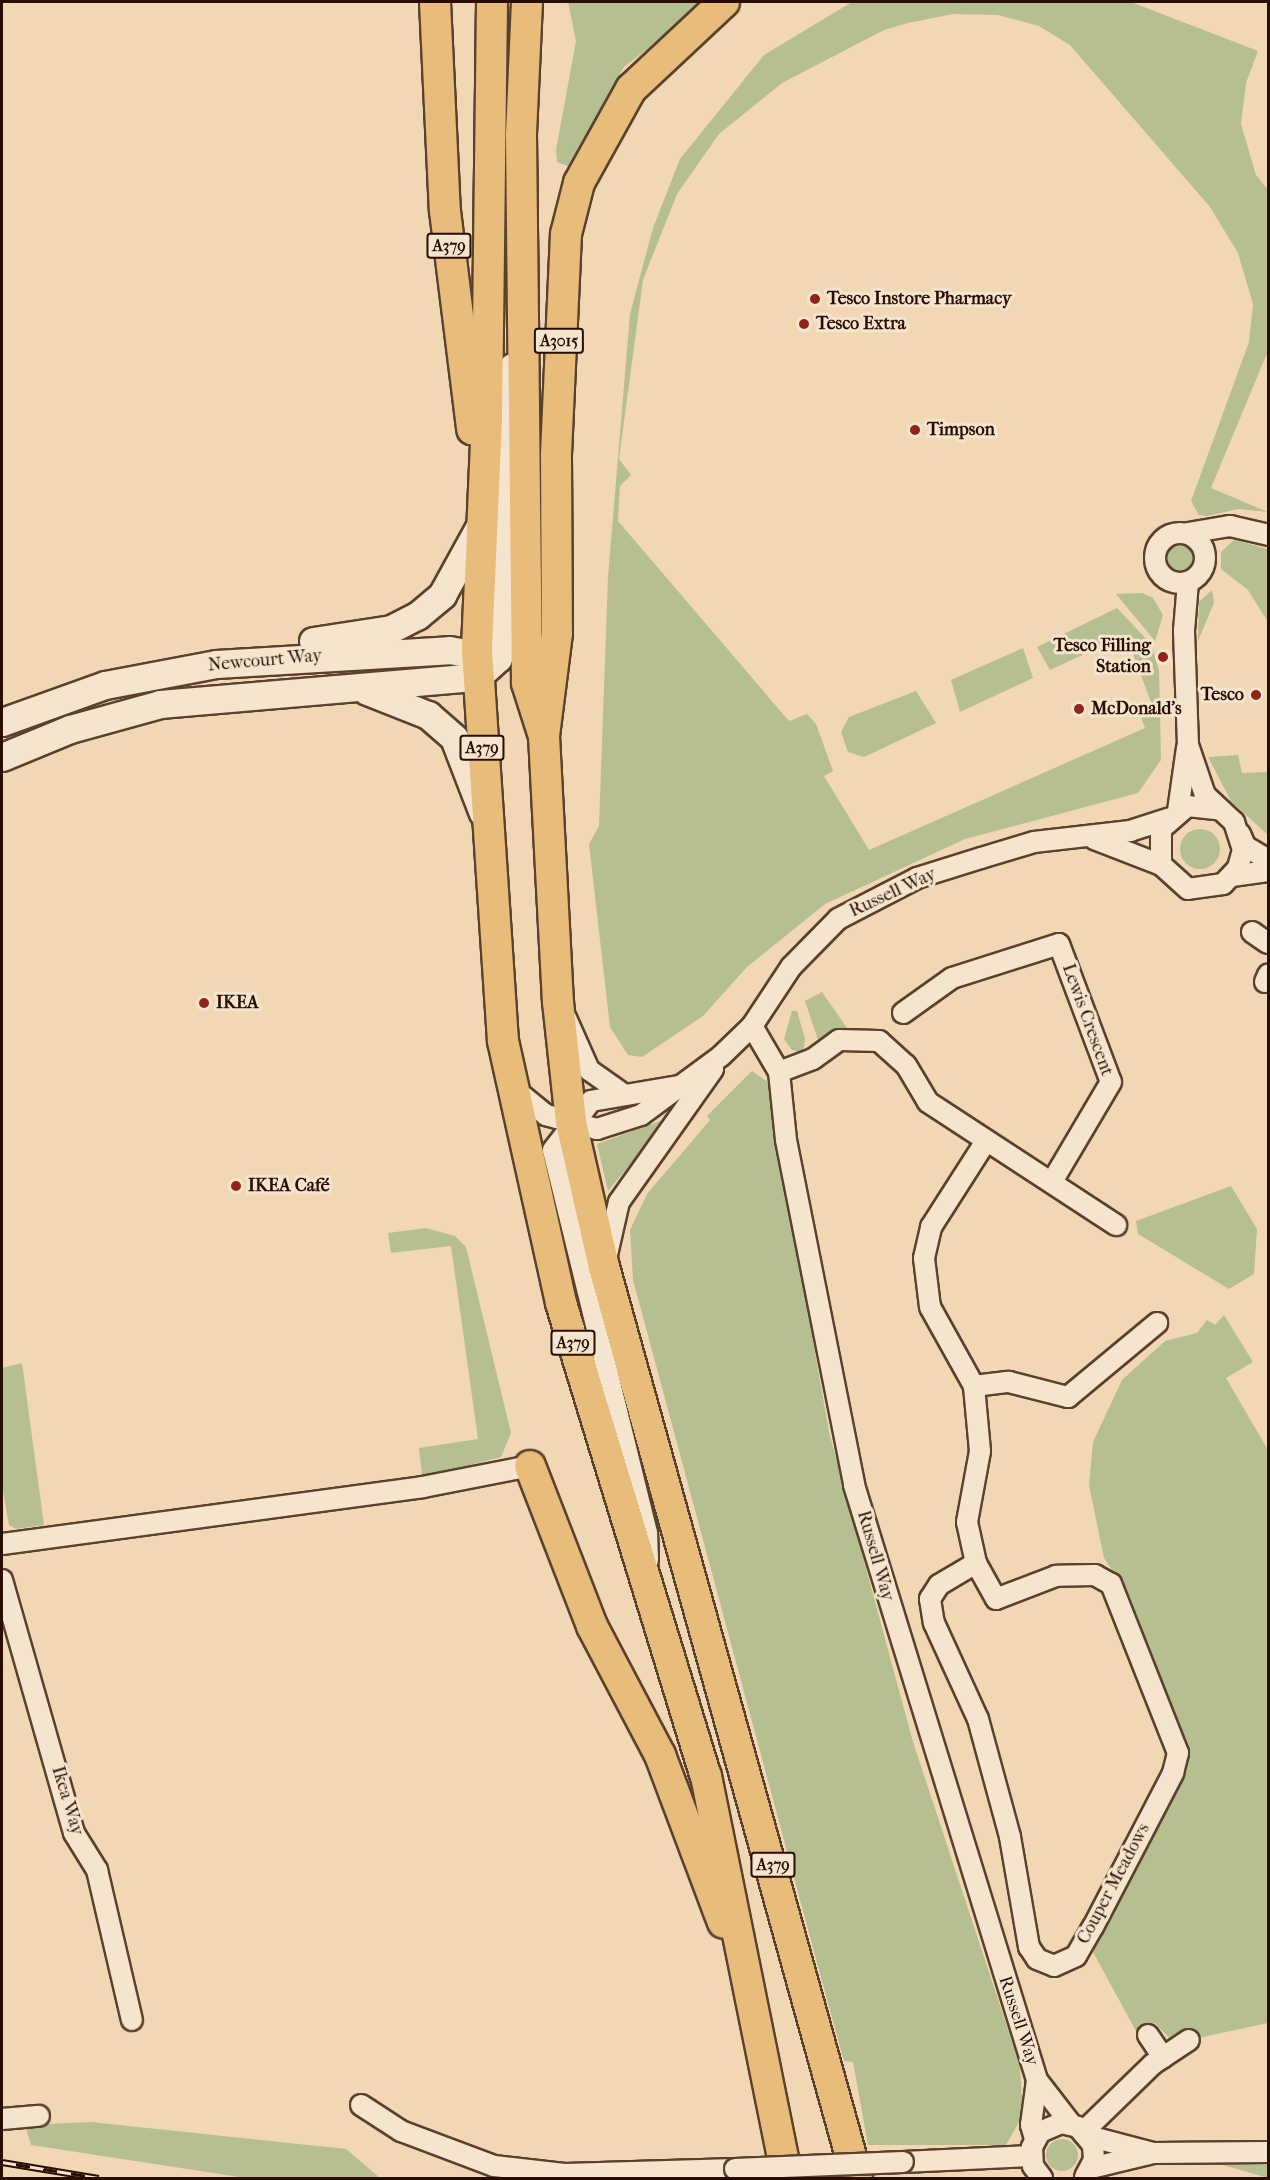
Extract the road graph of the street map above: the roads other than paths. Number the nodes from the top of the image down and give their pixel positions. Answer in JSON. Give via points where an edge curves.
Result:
{"nodes":[{"id":1,"x":435,"y":2,"type":"edge"},
{"id":2,"x":492,"y":2,"type":"edge"},
{"id":3,"x":527,"y":2,"type":"edge"},
{"id":4,"x":724,"y":2,"type":"edge"},
{"id":5,"x":524,"y":233,"type":"junction"},
{"id":6,"x":480,"y":488,"type":"junction"},
{"id":7,"x":480,"y":526,"type":"junction"},
{"id":8,"x":1230,"y":526,"type":"junction"},
{"id":9,"x":1188,"y":533,"type":"junction"},
{"id":10,"x":1269,"y":534,"type":"edge"},
{"id":11,"x":1204,"y":549,"type":"junction"},
{"id":12,"x":1180,"y":582,"type":"junction"},
{"id":13,"x":484,"y":662,"type":"junction"},
{"id":14,"x":216,"y":664,"type":"junction"},
{"id":15,"x":527,"y":682,"type":"junction"},
{"id":16,"x":345,"y":685,"type":"junction"},
{"id":17,"x":2,"y":722,"type":"edge"},
{"id":18,"x":544,"y":736,"type":"junction"},
{"id":19,"x":1188,"y":745,"type":"junction"},
{"id":20,"x":2,"y":758,"type":"edge"},
{"id":21,"x":1218,"y":809,"type":"junction"},
{"id":22,"x":1173,"y":815,"type":"junction"},
{"id":23,"x":486,"y":819,"type":"junction"},
{"id":24,"x":1240,"y":831,"type":"junction"},
{"id":25,"x":1082,"y":836,"type":"junction"},
{"id":26,"x":1269,"y":860,"type":"edge"},
{"id":27,"x":1161,"y":865,"type":"junction"},
{"id":28,"x":1269,"y":871,"type":"edge"},
{"id":29,"x":1232,"y":876,"type":"junction"},
{"id":30,"x":1252,"y":932,"type":"dead end"},
{"id":31,"x":1269,"y":943,"type":"edge"},
{"id":32,"x":558,"y":1002,"type":"junction"},
{"id":33,"x":903,"y":1013,"type":"dead end"},
{"id":34,"x":752,"y":1026,"type":"junction"},
{"id":35,"x":722,"y":1056,"type":"junction"},
{"id":36,"x":778,"y":1072,"type":"junction"},
{"id":37,"x":682,"y":1086,"type":"junction"},
{"id":38,"x":513,"y":1088,"type":"junction"},
{"id":39,"x":621,"y":1092,"type":"junction"},
{"id":40,"x":571,"y":1122,"type":"junction"},
{"id":41,"x":986,"y":1142,"type":"junction"},
{"id":42,"x":1053,"y":1180,"type":"junction"},
{"id":43,"x":1116,"y":1226,"type":"dead end"},
{"id":44,"x":604,"y":1268,"type":"junction"},
{"id":45,"x":1156,"y":1323,"type":"dead end"},
{"id":46,"x":974,"y":1386,"type":"junction"},
{"id":47,"x":530,"y":1466,"type":"joint"},
{"id":48,"x":2,"y":1544,"type":"edge"},
{"id":49,"x":976,"y":1563,"type":"junction"},
{"id":50,"x":2,"y":1580,"type":"edge"},
{"id":51,"x":650,"y":1593,"type":"junction"},
{"id":52,"x":750,"y":1996,"type":"junction"},
{"id":53,"x":132,"y":2020,"type":"dead end"},
{"id":54,"x":1148,"y":2035,"type":"dead end"},
{"id":55,"x":1189,"y":2040,"type":"dead end"},
{"id":56,"x":1163,"y":2057,"type":"junction"},
{"id":57,"x":1037,"y":2080,"type":"junction"},
{"id":58,"x":361,"y":2105,"type":"dead end"},
{"id":59,"x":39,"y":2116,"type":"dead end"},
{"id":60,"x":2,"y":2120,"type":"edge"},
{"id":61,"x":1081,"y":2130,"type":"junction"},
{"id":62,"x":1033,"y":2147,"type":"junction"},
{"id":63,"x":1269,"y":2152,"type":"edge"},
{"id":64,"x":1153,"y":2153,"type":"junction"},
{"id":65,"x":1087,"y":2173,"type":"edge"},
{"id":66,"x":787,"y":2178,"type":"edge"},
{"id":67,"x":857,"y":2178,"type":"edge"},
{"id":68,"x":1042,"y":2178,"type":"edge"}],
"edges":[{"from":1,"to":6,"type":"main road","number":"A379","via":[[445,211]]},
{"from":2,"to":6,"type":"main road","number":"A379","via":[[488,407]]},
{"from":3,"to":5,"type":"main road","number":"A379"},
{"from":4,"to":18,"type":"main road","number":"A3015","via":[[631,89],[579,183],[566,234],[556,455],[557,633]]},
{"from":5,"to":13,"type":"street"},
{"from":5,"to":15,"type":"main road","number":"A379"},
{"from":6,"to":7,"type":"main road","number":"A379"},
{"from":7,"to":13,"type":"main road","number":"A379"},
{"from":7,"to":14,"type":"street","via":[[442,595],[417,616],[391,628],[292,644]]},
{"from":8,"to":9,"type":"street"},
{"from":8,"to":10,"type":"street"},
{"from":8,"to":11,"type":"street"},
{"from":9,"to":11,"type":"street"},
{"from":9,"to":12,"type":"street","via":[[1164,537],[1155,553],[1159,573]]},
{"from":11,"to":12,"type":"street","via":[[1202,570]]},
{"from":12,"to":19,"type":"street"},
{"from":13,"to":14,"type":"street","name":"Newcourt Way"},
{"from":13,"to":15,"type":"street"},
{"from":13,"to":16,"type":"street","name":"Newcourt Way"},
{"from":13,"to":23,"type":"main road","number":"A379"},
{"from":14,"to":17,"type":"street","name":"Newcourt Way","via":[[105,685]]},
{"from":15,"to":18,"type":"main road","number":"A379"},
{"from":16,"to":20,"type":"street","name":"Newcourt Way","via":[[160,704],[70,729]]},
{"from":16,"to":23,"type":"street","via":[[398,699],[428,715],[454,738]]},
{"from":18,"to":32,"type":"main road","number":"A379"},
{"from":19,"to":21,"type":"street","via":[[1205,795]]},
{"from":19,"to":22,"type":"street"},
{"from":21,"to":22,"type":"street","via":[[1198,805]]},
{"from":21,"to":24,"type":"street"},
{"from":22,"to":25,"type":"street","name":"Russell Way","via":[[1130,831]]},
{"from":22,"to":27,"type":"street","via":[[1158,841]]},
{"from":23,"to":38,"type":"main road","number":"A379","via":[[503,1041]]},
{"from":24,"to":26,"type":"street","via":[[1245,846]]},
{"from":24,"to":29,"type":"street","via":[[1241,859]]},
{"from":25,"to":27,"type":"street","name":"Russell Way"},
{"from":25,"to":34,"type":"street","name":"Russell Way","via":[[1034,842],[917,878],[838,920],[790,967]]},
{"from":27,"to":29,"type":"street","via":[[1176,884],[1200,891]]},
{"from":28,"to":29,"type":"street"},
{"from":30,"to":31,"type":"street"},
{"from":32,"to":39,"type":"street","via":[[590,1070]]},
{"from":32,"to":40,"type":"main road","number":"A379"},
{"from":33,"to":42,"type":"street","name":"Lewis Crescent","via":[[952,978],[1059,944],[1111,1083]]},
{"from":34,"to":35,"type":"street","name":"Russell Way"},
{"from":34,"to":36,"type":"street","name":"Russell Way"},
{"from":35,"to":37,"type":"street","name":"Russell Way"},
{"from":35,"to":44,"type":"street","name":"Russell Way","via":[[619,1202]]},
{"from":36,"to":41,"type":"street","via":[[813,1059],[839,1040],[879,1041],[906,1065],[928,1102]]},
{"from":36,"to":57,"type":"street","name":"Russell Way","via":[[786,1140],[854,1485]]},
{"from":37,"to":39,"type":"street"},
{"from":37,"to":40,"type":"street","name":"Russell Way","via":[[641,1115],[597,1129]]},
{"from":38,"to":40,"type":"street","name":"Russell Way","via":[[546,1115]]},
{"from":38,"to":51,"type":"main road","number":"A379","via":[[561,1303]]},
{"from":39,"to":40,"type":"street","via":[[591,1101]]},
{"from":40,"to":44,"type":"main road","number":"A379"},
{"from":40,"to":51,"type":"street","via":[[553,1150],[647,1533]]},
{"from":41,"to":42,"type":"street"},
{"from":41,"to":46,"type":"street","name":"Couper Meadows","via":[[931,1227],[924,1258],[930,1307]]},
{"from":42,"to":43,"type":"street"},
{"from":44,"to":67,"type":"main road","number":"A379"},
{"from":45,"to":46,"type":"street","via":[[1068,1397],[1009,1382]]},
{"from":46,"to":49,"type":"street","name":"Couper Meadows","via":[[980,1451],[967,1522]]},
{"from":47,"to":48,"type":"street","via":[[423,1487]]},
{"from":47,"to":52,"type":"main road","number":"A379","via":[[592,1626],[660,1755]]},
{"from":49,"to":49,"type":"street","name":"Couper Meadows","via":[[996,1599],[1056,1576],[1095,1575],[1111,1584],[1177,1743],[1173,1773],[1093,1927],[1076,1956],[1054,1966],[1038,1959],[1029,1947],[1010,1837],[978,1719],[934,1623],[930,1599],[939,1585]]},
{"from":50,"to":53,"type":"street","name":"Ikea Way","via":[[74,1833],[97,1870]]},
{"from":51,"to":52,"type":"main road","number":"A379","via":[[706,1776]]},
{"from":52,"to":66,"type":"main road","number":"A379"},
{"from":54,"to":56,"type":"street"},
{"from":55,"to":56,"type":"street"},
{"from":56,"to":61,"type":"street"},
{"from":57,"to":61,"type":"street","name":"Russell Way"},
{"from":57,"to":62,"type":"street","name":"Russell Way","via":[[1031,2125]]},
{"from":58,"to":62,"type":"street","bridge":true,"via":[[401,2131],[494,2166],[566,2174],[903,2162]]},
{"from":59,"to":60,"type":"street"},
{"from":61,"to":62,"type":"street","via":[[1047,2127]]},
{"from":61,"to":64,"type":"street"},
{"from":61,"to":65,"type":"street","via":[[1094,2152]]},
{"from":62,"to":68,"type":"street"},
{"from":63,"to":64,"type":"street"},
{"from":64,"to":65,"type":"street"}]}
